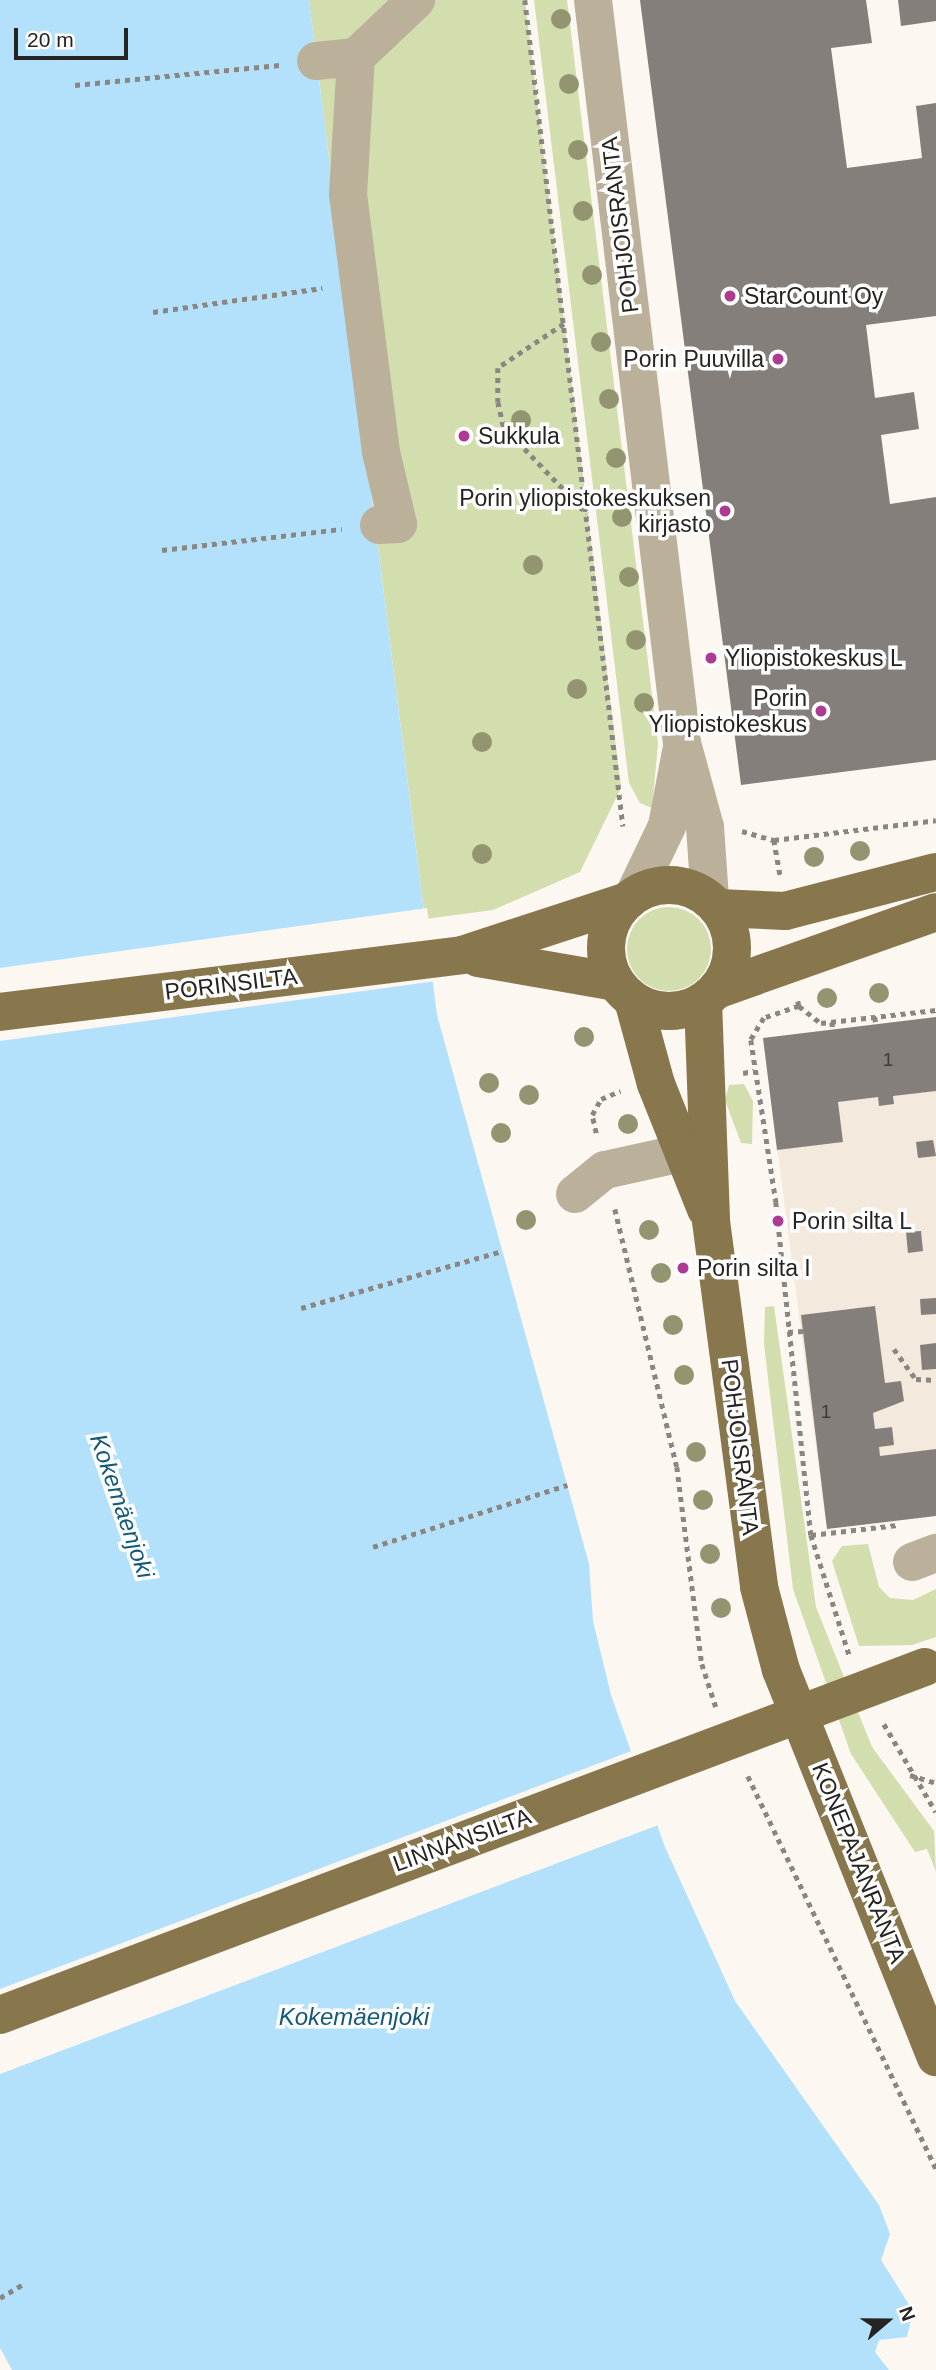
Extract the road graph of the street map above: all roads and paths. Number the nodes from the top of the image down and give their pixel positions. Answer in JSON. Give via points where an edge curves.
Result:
{"nodes":[{"id":1,"x":416,"y":0,"type":"edge"},
{"id":2,"x":524,"y":0,"type":"edge"},
{"id":3,"x":593,"y":0,"type":"edge"},
{"id":4,"x":356,"y":57,"type":"junction"},
{"id":5,"x":316,"y":61,"type":"joint"},
{"id":6,"x":75,"y":85,"type":"dead end"},
{"id":7,"x":353,"y":284,"type":"junction"},
{"id":8,"x":153,"y":312,"type":"dead end"},
{"id":9,"x":564,"y":324,"type":"junction"},
{"id":10,"x":587,"y":515,"type":"junction"},
{"id":11,"x":379,"y":525,"type":"joint"},
{"id":12,"x":162,"y":550,"type":"dead end"},
{"id":13,"x":682,"y":743,"type":"junction"},
{"id":14,"x":936,"y":820,"type":"edge"},
{"id":15,"x":623,"y":825,"type":"junction"},
{"id":16,"x":667,"y":826,"type":"junction"},
{"id":17,"x":705,"y":827,"type":"junction"},
{"id":18,"x":620,"y":836,"type":"dead end"},
{"id":19,"x":774,"y":841,"type":"junction"},
{"id":20,"x":936,"y":872,"type":"edge"},
{"id":21,"x":630,"y":898,"type":"junction"},
{"id":22,"x":714,"y":904,"type":"junction"},
{"id":23,"x":785,"y":911,"type":"junction"},
{"id":24,"x":936,"y":912,"type":"edge"},
{"id":25,"x":462,"y":955,"type":"junction"},
{"id":26,"x":793,"y":966,"type":"junction"},
{"id":27,"x":624,"y":991,"type":"junction"},
{"id":28,"x":710,"y":995,"type":"junction"},
{"id":29,"x":799,"y":1006,"type":"junction"},
{"id":30,"x":936,"y":1010,"type":"edge"},
{"id":31,"x":0,"y":1012,"type":"edge"},
{"id":32,"x":875,"y":1017,"type":"junction"},
{"id":33,"x":832,"y":1022,"type":"junction"},
{"id":34,"x":876,"y":1024,"type":"dead end"},
{"id":35,"x":833,"y":1030,"type":"dead end"},
{"id":36,"x":682,"y":1153,"type":"junction"},
{"id":37,"x":575,"y":1194,"type":"dead end"},
{"id":38,"x":711,"y":1221,"type":"junction"},
{"id":39,"x":499,"y":1252,"type":"dead end"},
{"id":40,"x":301,"y":1308,"type":"dead end"},
{"id":41,"x":803,"y":1331,"type":"dead end"},
{"id":42,"x":788,"y":1332,"type":"junction"},
{"id":43,"x":894,"y":1349,"type":"dead end"},
{"id":44,"x":936,"y":1380,"type":"edge"},
{"id":45,"x":568,"y":1485,"type":"dead end"},
{"id":46,"x":908,"y":1523,"type":"dead end"},
{"id":47,"x":811,"y":1535,"type":"junction"},
{"id":48,"x":373,"y":1547,"type":"dead end"},
{"id":49,"x":931,"y":1665,"type":"edge"},
{"id":50,"x":781,"y":1670,"type":"joint"},
{"id":51,"x":856,"y":1670,"type":"dead end"},
{"id":52,"x":880,"y":1716,"type":"dead end"},
{"id":53,"x":909,"y":1774,"type":"junction"},
{"id":54,"x":936,"y":1783,"type":"edge"},
{"id":55,"x":936,"y":1812,"type":"edge"},
{"id":56,"x":0,"y":2015,"type":"edge"},
{"id":57,"x":936,"y":2057,"type":"edge"},
{"id":58,"x":23,"y":2284,"type":"dead end"},
{"id":59,"x":0,"y":2298,"type":"edge"}],
"edges":[{"from":1,"to":4,"type":"street"},
{"from":2,"to":9,"type":"path"},
{"from":3,"to":13,"type":"street","name":"POHJOISRANTA"},
{"from":4,"to":5,"type":"street"},
{"from":4,"to":7,"type":"street","via":[[348,195]]},
{"from":5,"to":6,"type":"path"},
{"from":7,"to":8,"type":"path"},
{"from":7,"to":11,"type":"street","via":[[381,452],[398,523]]},
{"from":9,"to":10,"type":"path"},
{"from":9,"to":10,"type":"path","via":[[498,368],[498,402],[504,427]]},
{"from":10,"to":15,"type":"path"},
{"from":11,"to":12,"type":"path"},
{"from":13,"to":16,"type":"street","name":"POHJOISRANTA"},
{"from":13,"to":17,"type":"street","name":"POHJOISRANTA"},
{"from":14,"to":19,"type":"path"},
{"from":15,"to":16,"type":"path"},
{"from":15,"to":18,"type":"path"},
{"from":16,"to":21,"type":"street","name":"POHJOISRANTA"},
{"from":17,"to":19,"type":"path"},
{"from":17,"to":22,"type":"street","name":"POHJOISRANTA"},
{"from":19,"to":23,"type":"path"},
{"from":20,"to":23,"type":"main road"},
{"from":21,"to":22,"type":"main road","via":[[678,885]]},
{"from":21,"to":25,"type":"main road","name":"PORINSILTA"},
{"from":21,"to":27,"type":"main road","via":[[606,938]]},
{"from":22,"to":23,"type":"main road"},
{"from":22,"to":28,"type":"main road","via":[[730,931],[732,957]]},
{"from":24,"to":26,"type":"main road"},
{"from":25,"to":27,"type":"main road","name":"PORINSILTA"},
{"from":25,"to":31,"type":"main road","name":"PORINSILTA"},
{"from":26,"to":28,"type":"main road"},
{"from":26,"to":29,"type":"path"},
{"from":27,"to":28,"type":"main road","via":[[666,1011]]},
{"from":27,"to":36,"type":"main road"},
{"from":28,"to":38,"type":"main road"},
{"from":29,"to":33,"type":"path","via":[[821,1023]]},
{"from":29,"to":42,"type":"path","via":[[764,1018],[751,1040]]},
{"from":30,"to":32,"type":"path"},
{"from":32,"to":33,"type":"path"},
{"from":32,"to":34,"type":"path"},
{"from":33,"to":35,"type":"path"},
{"from":36,"to":37,"type":"street","via":[[605,1170]]},
{"from":36,"to":38,"type":"main road"},
{"from":38,"to":50,"type":"main road","name":"POHJOISRANTA","via":[[759,1587]]},
{"from":39,"to":40,"type":"path"},
{"from":41,"to":42,"type":"path"},
{"from":42,"to":47,"type":"path"},
{"from":43,"to":44,"type":"path","via":[[916,1379]]},
{"from":45,"to":48,"type":"path"},
{"from":46,"to":47,"type":"path"},
{"from":47,"to":51,"type":"path"},
{"from":49,"to":56,"type":"main road","name":"LINNANSILTA","bridge":true},
{"from":50,"to":57,"type":"main road","name":"KONEPAJANRANTA"},
{"from":52,"to":53,"type":"path"},
{"from":53,"to":54,"type":"path"},
{"from":53,"to":55,"type":"path"},
{"from":58,"to":59,"type":"path"}]}
